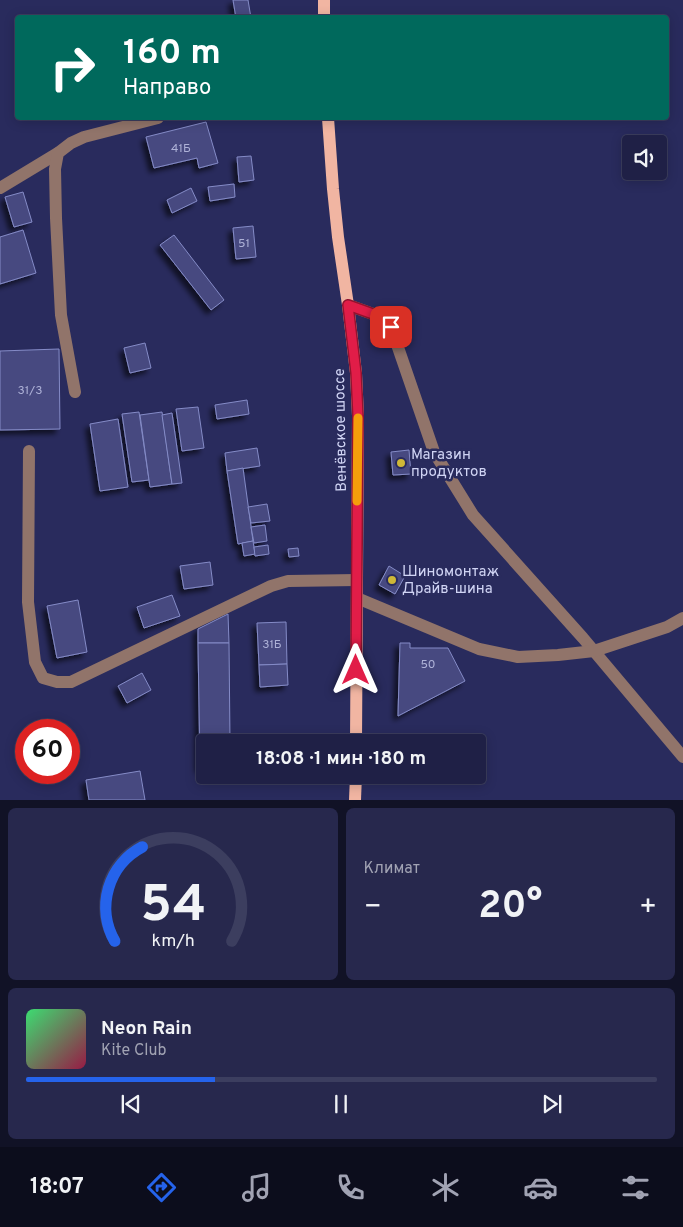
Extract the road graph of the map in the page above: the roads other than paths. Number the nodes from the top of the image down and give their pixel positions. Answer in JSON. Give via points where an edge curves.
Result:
{"nodes":[{"id":1,"x":324,"y":0,"type":"edge"},
{"id":2,"x":324,"y":15,"type":"edge"},
{"id":3,"x":150,"y":120,"type":"edge"},
{"id":4,"x":328,"y":120,"type":"edge"},
{"id":5,"x":58,"y":153,"type":"junction"},
{"id":6,"x":0,"y":188,"type":"edge"},
{"id":7,"x":348,"y":305,"type":"junction"},
{"id":8,"x":75,"y":392,"type":"dead end"},
{"id":9,"x":30,"y":450,"type":"dead end"},
{"id":10,"x":357,"y":580,"type":"junction"},
{"id":11,"x":357,"y":598,"type":"junction"},
{"id":12,"x":683,"y":618,"type":"edge"},
{"id":13,"x":594,"y":651,"type":"junction"},
{"id":14,"x":356,"y":734,"type":"edge"},
{"id":15,"x":683,"y":757,"type":"edge"},
{"id":16,"x":356,"y":784,"type":"edge"},
{"id":17,"x":355,"y":800,"type":"edge"}],
"edges":[{"from":1,"to":2,"type":"main road"},
{"from":3,"to":5,"type":"street","via":[[84,137]]},
{"from":4,"to":7,"type":"main road","name":"Венёвское шоссе","via":[[338,237]]},
{"from":5,"to":6,"type":"street"},
{"from":5,"to":8,"type":"street","via":[[55,169],[61,315]]},
{"from":7,"to":10,"type":"main road","name":"Венёвское шоссе","via":[[358,416]]},
{"from":7,"to":13,"type":"street","via":[[373,314],[391,327],[434,452],[473,515]]},
{"from":9,"to":10,"type":"street","via":[[28,602],[35,662],[44,678],[71,682],[271,586],[288,581]]},
{"from":10,"to":11,"type":"main road","name":"Венёвское шоссе"},
{"from":11,"to":13,"type":"street","via":[[479,649],[518,657]]},
{"from":11,"to":14,"type":"main road","name":"Венёвское шоссе"},
{"from":12,"to":13,"type":"street","via":[[667,627]]},
{"from":13,"to":15,"type":"street"},
{"from":16,"to":17,"type":"main road"}]}
